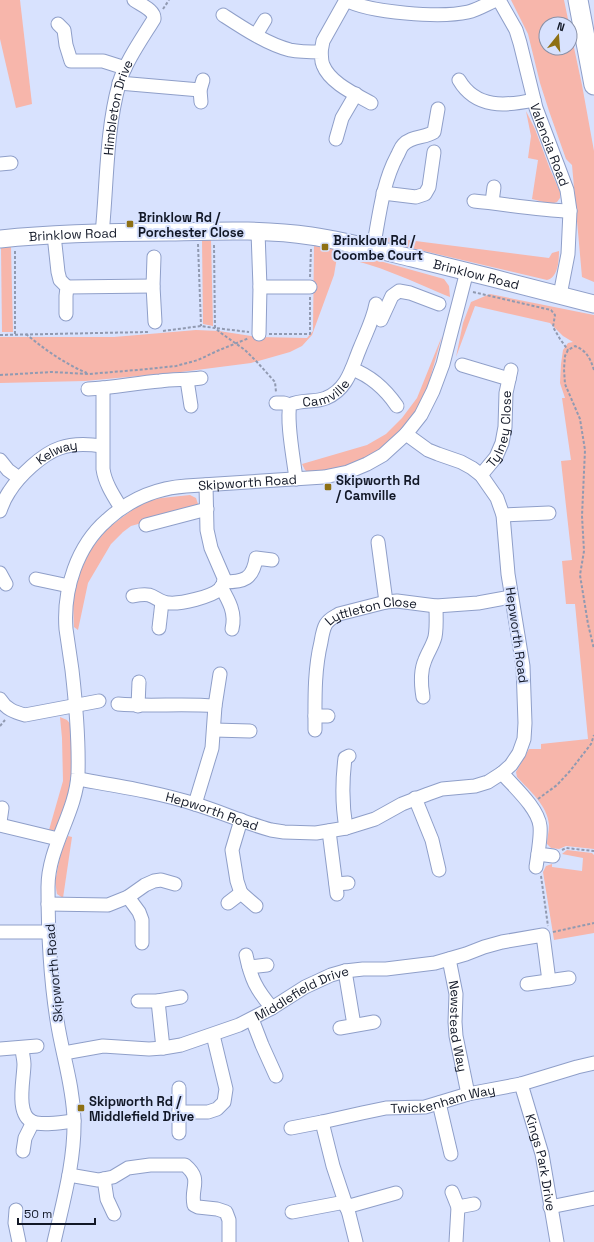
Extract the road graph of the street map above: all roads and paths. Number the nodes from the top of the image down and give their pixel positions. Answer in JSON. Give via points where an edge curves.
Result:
{"nodes":[{"id":1,"x":134,"y":0,"type":"edge"},
{"id":2,"x":346,"y":0,"type":"edge"},
{"id":3,"x":498,"y":0,"type":"edge"},
{"id":4,"x":578,"y":0,"type":"edge"},
{"id":5,"x":223,"y":15,"type":"dead end"},
{"id":6,"x":264,"y":20,"type":"dead end"},
{"id":7,"x":58,"y":24,"type":"dead end"},
{"id":8,"x":256,"y":35,"type":"junction"},
{"id":9,"x":321,"y":52,"type":"junction"},
{"id":10,"x":125,"y":68,"type":"junction"},
{"id":11,"x":459,"y":80,"type":"dead end"},
{"id":12,"x":119,"y":83,"type":"junction"},
{"id":13,"x":594,"y":84,"type":"edge"},
{"id":14,"x":201,"y":91,"type":"dead end"},
{"id":15,"x":356,"y":94,"type":"junction"},
{"id":16,"x":534,"y":100,"type":"junction"},
{"id":17,"x":371,"y":104,"type":"dead end"},
{"id":18,"x":438,"y":109,"type":"dead end"},
{"id":19,"x":336,"y":139,"type":"dead end"},
{"id":20,"x":434,"y":152,"type":"dead end"},
{"id":21,"x":494,"y":187,"type":"dead end"},
{"id":22,"x":383,"y":193,"type":"junction"},
{"id":23,"x":474,"y":201,"type":"dead end"},
{"id":24,"x":492,"y":202,"type":"junction"},
{"id":25,"x":570,"y":211,"type":"junction"},
{"id":26,"x":206,"y":231,"type":"junction"},
{"id":27,"x":258,"y":232,"type":"junction"},
{"id":28,"x":102,"y":234,"type":"junction"},
{"id":29,"x":54,"y":235,"type":"junction"},
{"id":30,"x":310,"y":236,"type":"junction"},
{"id":31,"x":8,"y":238,"type":"edge"},
{"id":32,"x":373,"y":249,"type":"junction"},
{"id":33,"x":154,"y":257,"type":"dead end"},
{"id":34,"x":466,"y":271,"type":"junction"},
{"id":35,"x":153,"y":286,"type":"junction"},
{"id":36,"x":67,"y":287,"type":"junction"},
{"id":37,"x":260,"y":287,"type":"junction"},
{"id":38,"x":310,"y":287,"type":"junction"},
{"id":39,"x":462,"y":288,"type":"junction"},
{"id":40,"x":560,"y":295,"type":"junction"},
{"id":41,"x":376,"y":304,"type":"dead end"},
{"id":42,"x":439,"y":304,"type":"dead end"},
{"id":43,"x":594,"y":304,"type":"edge"},
{"id":44,"x":66,"y":314,"type":"dead end"},
{"id":45,"x":382,"y":320,"type":"junction"},
{"id":46,"x":201,"y":326,"type":"junction"},
{"id":47,"x":215,"y":328,"type":"junction"},
{"id":48,"x":153,"y":329,"type":"junction"},
{"id":49,"x":15,"y":334,"type":"junction"},
{"id":50,"x":26,"y":334,"type":"junction"},
{"id":51,"x":259,"y":334,"type":"junction"},
{"id":52,"x":0,"y":335,"type":"edge"},
{"id":53,"x":236,"y":344,"type":"junction"},
{"id":54,"x":568,"y":350,"type":"junction"},
{"id":55,"x":462,"y":365,"type":"dead end"},
{"id":56,"x":352,"y":370,"type":"junction"},
{"id":57,"x":594,"y":370,"type":"edge"},
{"id":58,"x":89,"y":374,"type":"junction"},
{"id":59,"x":0,"y":375,"type":"edge"},
{"id":60,"x":201,"y":378,"type":"dead end"},
{"id":61,"x":187,"y":380,"type":"junction"},
{"id":62,"x":103,"y":388,"type":"junction"},
{"id":63,"x":88,"y":389,"type":"dead end"},
{"id":64,"x":395,"y":396,"type":"dead end"},
{"id":65,"x":276,"y":403,"type":"joint"},
{"id":66,"x":290,"y":405,"type":"junction"},
{"id":67,"x":190,"y":406,"type":"dead end"},
{"id":68,"x":406,"y":434,"type":"junction"},
{"id":69,"x":102,"y":446,"type":"junction"},
{"id":70,"x":0,"y":460,"type":"edge"},
{"id":71,"x":481,"y":475,"type":"junction"},
{"id":72,"x":19,"y":478,"type":"junction"},
{"id":73,"x":296,"y":479,"type":"junction"},
{"id":74,"x":206,"y":485,"type":"junction"},
{"id":75,"x":121,"y":508,"type":"junction"},
{"id":76,"x":207,"y":509,"type":"junction"},
{"id":77,"x":0,"y":511,"type":"edge"},
{"id":78,"x":549,"y":513,"type":"dead end"},
{"id":79,"x":503,"y":515,"type":"junction"},
{"id":80,"x":146,"y":525,"type":"dead end"},
{"id":81,"x":383,"y":549,"type":"dead end"},
{"id":82,"x":272,"y":560,"type":"dead end"},
{"id":83,"x":36,"y":579,"type":"dead end"},
{"id":84,"x":222,"y":585,"type":"junction"},
{"id":85,"x":69,"y":586,"type":"junction"},
{"id":86,"x":133,"y":596,"type":"dead end"},
{"id":87,"x":511,"y":597,"type":"junction"},
{"id":88,"x":162,"y":602,"type":"junction"},
{"id":89,"x":386,"y":602,"type":"junction"},
{"id":90,"x":436,"y":606,"type":"junction"},
{"id":91,"x":159,"y":628,"type":"dead end"},
{"id":92,"x":232,"y":629,"type":"dead end"},
{"id":93,"x":594,"y":649,"type":"edge"},
{"id":94,"x":220,"y":674,"type":"dead end"},
{"id":95,"x":139,"y":682,"type":"dead end"},
{"id":96,"x":418,"y":691,"type":"dead end"},
{"id":97,"x":0,"y":699,"type":"edge"},
{"id":98,"x":99,"y":701,"type":"dead end"},
{"id":99,"x":118,"y":704,"type":"dead end"},
{"id":100,"x":75,"y":706,"type":"junction"},
{"id":101,"x":138,"y":706,"type":"junction"},
{"id":102,"x":215,"y":706,"type":"junction"},
{"id":103,"x":315,"y":716,"type":"junction"},
{"id":104,"x":328,"y":716,"type":"dead end"},
{"id":105,"x":214,"y":730,"type":"junction"},
{"id":106,"x":315,"y":730,"type":"dead end"},
{"id":107,"x":250,"y":731,"type":"dead end"},
{"id":108,"x":594,"y":735,"type":"edge"},
{"id":109,"x":349,"y":756,"type":"dead end"},
{"id":110,"x":502,"y":773,"type":"junction"},
{"id":111,"x":78,"y":779,"type":"junction"},
{"id":112,"x":415,"y":798,"type":"junction"},
{"id":113,"x":195,"y":804,"type":"junction"},
{"id":114,"x":530,"y":804,"type":"junction"},
{"id":115,"x":2,"y":808,"type":"dead end"},
{"id":116,"x":241,"y":820,"type":"junction"},
{"id":117,"x":0,"y":824,"type":"edge"},
{"id":118,"x":346,"y":828,"type":"junction"},
{"id":119,"x":329,"y":831,"type":"junction"},
{"id":120,"x":58,"y":839,"type":"junction"},
{"id":121,"x":594,"y":851,"type":"edge"},
{"id":122,"x":538,"y":854,"type":"junction"},
{"id":123,"x":553,"y":856,"type":"joint"},
{"id":124,"x":539,"y":869,"type":"joint"},
{"id":125,"x":439,"y":870,"type":"dead end"},
{"id":126,"x":175,"y":884,"type":"dead end"},
{"id":127,"x":340,"y":887,"type":"dead end"},
{"id":128,"x":241,"y":893,"type":"junction"},
{"id":129,"x":128,"y":897,"type":"junction"},
{"id":130,"x":228,"y":903,"type":"dead end"},
{"id":131,"x":48,"y":904,"type":"junction"},
{"id":132,"x":256,"y":906,"type":"dead end"},
{"id":133,"x":594,"y":923,"type":"edge"},
{"id":134,"x":0,"y":932,"type":"edge"},
{"id":135,"x":49,"y":932,"type":"junction"},
{"id":136,"x":542,"y":934,"type":"junction"},
{"id":137,"x":142,"y":943,"type":"dead end"},
{"id":138,"x":449,"y":959,"type":"junction"},
{"id":139,"x":267,"y":965,"type":"dead end"},
{"id":140,"x":345,"y":971,"type":"junction"},
{"id":141,"x":569,"y":978,"type":"dead end"},
{"id":142,"x":549,"y":981,"type":"junction"},
{"id":143,"x":528,"y":984,"type":"dead end"},
{"id":144,"x":181,"y":997,"type":"dead end"},
{"id":145,"x":138,"y":1001,"type":"dead end"},
{"id":146,"x":158,"y":1001,"type":"junction"},
{"id":147,"x":272,"y":1008,"type":"junction"},
{"id":148,"x":252,"y":1019,"type":"junction"},
{"id":149,"x":374,"y":1022,"type":"dead end"},
{"id":150,"x":354,"y":1025,"type":"junction"},
{"id":151,"x":340,"y":1028,"type":"dead end"},
{"id":152,"x":214,"y":1034,"type":"junction"},
{"id":153,"x":37,"y":1046,"type":"dead end"},
{"id":154,"x":22,"y":1048,"type":"junction"},
{"id":155,"x":163,"y":1048,"type":"junction"},
{"id":156,"x":0,"y":1050,"type":"edge"},
{"id":157,"x":64,"y":1053,"type":"junction"},
{"id":158,"x":594,"y":1063,"type":"edge"},
{"id":159,"x":276,"y":1076,"type":"dead end"},
{"id":160,"x":521,"y":1084,"type":"junction"},
{"id":161,"x":179,"y":1088,"type":"dead end"},
{"id":162,"x":468,"y":1094,"type":"junction"},
{"id":163,"x":439,"y":1103,"type":"junction"},
{"id":164,"x":179,"y":1112,"type":"junction"},
{"id":165,"x":74,"y":1121,"type":"junction"},
{"id":166,"x":33,"y":1122,"type":"junction"},
{"id":167,"x":322,"y":1122,"type":"junction"},
{"id":168,"x":291,"y":1128,"type":"dead end"},
{"id":169,"x":179,"y":1133,"type":"dead end"},
{"id":170,"x":23,"y":1151,"type":"dead end"},
{"id":171,"x":451,"y":1154,"type":"dead end"},
{"id":172,"x":69,"y":1175,"type":"junction"},
{"id":173,"x":104,"y":1179,"type":"junction"},
{"id":174,"x":452,"y":1192,"type":"dead end"},
{"id":175,"x":396,"y":1193,"type":"dead end"},
{"id":176,"x":594,"y":1198,"type":"edge"},
{"id":177,"x":346,"y":1204,"type":"junction"},
{"id":178,"x":474,"y":1204,"type":"dead end"},
{"id":179,"x":458,"y":1207,"type":"junction"},
{"id":180,"x":550,"y":1207,"type":"junction"},
{"id":181,"x":16,"y":1210,"type":"dead end"},
{"id":182,"x":292,"y":1212,"type":"dead end"},
{"id":183,"x":114,"y":1214,"type":"dead end"},
{"id":184,"x":19,"y":1242,"type":"edge"},
{"id":185,"x":54,"y":1242,"type":"edge"},
{"id":186,"x":229,"y":1242,"type":"edge"},
{"id":187,"x":356,"y":1242,"type":"edge"},
{"id":188,"x":456,"y":1242,"type":"edge"},
{"id":189,"x":557,"y":1242,"type":"edge"}],
"edges":[{"from":1,"to":10,"type":"street","name":"Himbleton Drive","via":[[152,12],[154,19]]},
{"from":2,"to":3,"type":"street","via":[[363,7],[417,14],[468,12]]},
{"from":2,"to":9,"type":"street","via":[[323,41]]},
{"from":3,"to":16,"type":"street","name":"Valencia Road","via":[[516,30]]},
{"from":4,"to":13,"type":"highway"},
{"from":5,"to":8,"type":"street"},
{"from":6,"to":8,"type":"street"},
{"from":7,"to":10,"type":"street","via":[[64,30],[71,61],[103,61]]},
{"from":8,"to":9,"type":"street","via":[[291,50]]},
{"from":9,"to":15,"type":"street","via":[[326,72]]},
{"from":10,"to":12,"type":"street","name":"Himbleton Drive"},
{"from":11,"to":16,"type":"street","via":[[474,97],[489,103],[505,105]]},
{"from":12,"to":14,"type":"street"},
{"from":12,"to":28,"type":"street","name":"Himbleton Drive","via":[[112,123]]},
{"from":15,"to":17,"type":"street"},
{"from":15,"to":19,"type":"street","via":[[342,118]]},
{"from":16,"to":25,"type":"street","name":"Valencia Road","via":[[565,181]]},
{"from":18,"to":22,"type":"street","via":[[434,132],[403,145],[391,167]]},
{"from":20,"to":22,"type":"street","via":[[429,187],[425,194],[416,197]]},
{"from":21,"to":24,"type":"street"},
{"from":22,"to":32,"type":"street"},
{"from":23,"to":24,"type":"street"},
{"from":24,"to":25,"type":"street","via":[[535,209]]},
{"from":25,"to":40,"type":"street","name":"Valencia Road","via":[[568,254]]},
{"from":26,"to":27,"type":"main road","name":"Brinklow Road"},
{"from":26,"to":28,"type":"main road","name":"Brinklow Road"},
{"from":26,"to":46,"type":"path"},
{"from":26,"to":47,"type":"path"},
{"from":27,"to":30,"type":"main road","name":"Brinklow Road"},
{"from":27,"to":37,"type":"street"},
{"from":28,"to":29,"type":"main road","name":"Brinklow Road"},
{"from":29,"to":31,"type":"main road","name":"Brinklow Road"},
{"from":29,"to":36,"type":"street","via":[[58,272],[60,280]]},
{"from":30,"to":32,"type":"main road","name":"Brinklow Road"},
{"from":30,"to":38,"type":"path"},
{"from":31,"to":49,"type":"path"},
{"from":32,"to":34,"type":"main road","name":"Brinklow Road"},
{"from":33,"to":35,"type":"street"},
{"from":34,"to":39,"type":"street","name":"Skipworth Road"},
{"from":34,"to":40,"type":"main road","name":"Brinklow Road"},
{"from":35,"to":36,"type":"street"},
{"from":35,"to":48,"type":"street"},
{"from":36,"to":44,"type":"street"},
{"from":37,"to":38,"type":"street"},
{"from":37,"to":51,"type":"street"},
{"from":38,"to":51,"type":"path","via":[[310,334]]},
{"from":39,"to":54,"type":"path","via":[[551,310],[555,315],[553,326]]},
{"from":39,"to":68,"type":"street","name":"Skipworth Road","via":[[433,391],[421,415]]},
{"from":40,"to":43,"type":"main road","name":"Brinklow Road"},
{"from":41,"to":45,"type":"street","name":"Camville"},
{"from":42,"to":45,"type":"street","via":[[399,291],[392,296]]},
{"from":45,"to":56,"type":"street","name":"Camville","via":[[357,354]]},
{"from":46,"to":47,"type":"path"},
{"from":46,"to":48,"type":"path"},
{"from":47,"to":51,"type":"path"},
{"from":47,"to":53,"type":"path"},
{"from":48,"to":50,"type":"path"},
{"from":49,"to":50,"type":"path"},
{"from":49,"to":52,"type":"path"},
{"from":50,"to":58,"type":"path","via":[[52,354]]},
{"from":51,"to":53,"type":"path"},
{"from":53,"to":58,"type":"path","via":[[176,366]]},
{"from":53,"to":65,"type":"path","via":[[275,382]]},
{"from":54,"to":57,"type":"path","via":[[575,346],[583,349]]},
{"from":54,"to":93,"type":"path","via":[[565,356],[565,384],[580,419],[585,450],[582,516],[584,551],[580,575]]},
{"from":55,"to":71,"type":"street","name":"Tylney Close","via":[[506,375],[505,427],[502,443],[496,457]]},
{"from":56,"to":64,"type":"street","name":"Camville","via":[[363,373]]},
{"from":56,"to":66,"type":"street","name":"Camville","via":[[334,394],[316,401]]},
{"from":58,"to":59,"type":"path","via":[[52,372]]},
{"from":58,"to":62,"type":"path","via":[[103,381]]},
{"from":60,"to":61,"type":"street"},
{"from":61,"to":62,"type":"street","via":[[160,380]]},
{"from":61,"to":67,"type":"street"},
{"from":62,"to":63,"type":"street"},
{"from":62,"to":69,"type":"street"},
{"from":65,"to":66,"type":"street","name":"Camville"},
{"from":66,"to":73,"type":"street","name":"Camville","via":[[290,432]]},
{"from":68,"to":71,"type":"street","name":"Hepworth Road","via":[[428,450],[461,462]]},
{"from":68,"to":73,"type":"street","name":"Skipworth Road","via":[[383,455],[348,472]]},
{"from":69,"to":72,"type":"street","name":"Kelway","via":[[76,444],[60,447],[39,460]]},
{"from":69,"to":75,"type":"street","via":[[104,477]]},
{"from":70,"to":72,"type":"street"},
{"from":71,"to":79,"type":"street","name":"Hepworth Road","via":[[497,498]]},
{"from":72,"to":77,"type":"street","name":"Kelway"},
{"from":73,"to":74,"type":"street","name":"Skipworth Road"},
{"from":74,"to":75,"type":"street","name":"Skipworth Road","via":[[157,490]]},
{"from":74,"to":76,"type":"street"},
{"from":75,"to":85,"type":"street","name":"Skipworth Road","via":[[88,540],[80,554]]},
{"from":76,"to":80,"type":"street"},
{"from":76,"to":84,"type":"street","via":[[211,548],[224,578]]},
{"from":78,"to":79,"type":"street"},
{"from":79,"to":87,"type":"street","name":"Hepworth Road"},
{"from":81,"to":89,"type":"street"},
{"from":82,"to":84,"type":"street","via":[[256,558],[252,572],[247,578]]},
{"from":83,"to":85,"type":"street"},
{"from":84,"to":88,"type":"street","via":[[215,592],[198,599],[179,603]]},
{"from":84,"to":92,"type":"street","via":[[232,608]]},
{"from":85,"to":100,"type":"street","name":"Skipworth Road","via":[[66,628]]},
{"from":86,"to":88,"type":"street","via":[[149,595]]},
{"from":87,"to":90,"type":"street","name":"Lyttleton Close","via":[[478,603]]},
{"from":87,"to":110,"type":"street","name":"Hepworth Road","via":[[523,666],[525,723],[524,739],[519,753]]},
{"from":88,"to":91,"type":"street"},
{"from":89,"to":90,"type":"street","name":"Lyttleton Close"},
{"from":89,"to":103,"type":"street","name":"Lyttleton Close","via":[[339,614],[326,624],[317,662]]},
{"from":90,"to":96,"type":"street","via":[[436,636],[424,662]]},
{"from":94,"to":102,"type":"street"},
{"from":95,"to":101,"type":"street"},
{"from":97,"to":100,"type":"street","via":[[14,712],[25,715]]},
{"from":98,"to":100,"type":"street"},
{"from":99,"to":101,"type":"street"},
{"from":100,"to":111,"type":"street","name":"Skipworth Road","via":[[78,724]]},
{"from":101,"to":102,"type":"street"},
{"from":102,"to":105,"type":"street"},
{"from":103,"to":104,"type":"street"},
{"from":103,"to":106,"type":"street","name":"Lyttleton Close"},
{"from":105,"to":107,"type":"street"},
{"from":105,"to":113,"type":"street","via":[[212,748]]},
{"from":108,"to":114,"type":"path","via":[[591,744],[570,771],[557,785]]},
{"from":109,"to":118,"type":"street","via":[[345,758],[343,775]]},
{"from":110,"to":112,"type":"street","name":"Hepworth Road","via":[[482,784],[442,789]]},
{"from":110,"to":114,"type":"street"},
{"from":111,"to":113,"type":"street","name":"Hepworth Road","via":[[137,789]]},
{"from":111,"to":120,"type":"street","name":"Skipworth Road","via":[[74,798]]},
{"from":112,"to":118,"type":"street","name":"Hepworth Road","via":[[375,819]]},
{"from":112,"to":125,"type":"street","via":[[432,840],[442,855]]},
{"from":113,"to":116,"type":"street","name":"Hepworth Road"},
{"from":114,"to":122,"type":"street","via":[[540,824]]},
{"from":115,"to":117,"type":"street"},
{"from":116,"to":119,"type":"street","name":"Hepworth Road","via":[[284,832]]},
{"from":116,"to":128,"type":"street","via":[[232,850]]},
{"from":117,"to":120,"type":"street"},
{"from":118,"to":119,"type":"street","name":"Hepworth Road"},
{"from":119,"to":127,"type":"street"},
{"from":120,"to":131,"type":"street","name":"Skipworth Road","via":[[48,883]]},
{"from":121,"to":123,"type":"path","via":[[566,848]]},
{"from":122,"to":123,"type":"street"},
{"from":122,"to":124,"type":"street"},
{"from":124,"to":136,"type":"path","via":[[549,927]]},
{"from":126,"to":129,"type":"street","via":[[154,881]]},
{"from":128,"to":130,"type":"street"},
{"from":128,"to":132,"type":"street"},
{"from":129,"to":131,"type":"street","via":[[108,905]]},
{"from":129,"to":137,"type":"street","via":[[142,920]]},
{"from":131,"to":135,"type":"street","name":"Skipworth Road"},
{"from":133,"to":136,"type":"path"},
{"from":134,"to":135,"type":"street"},
{"from":135,"to":157,"type":"street","name":"Skipworth Road","via":[[52,986]]},
{"from":136,"to":138,"type":"street","name":"Middlefield Drive","via":[[502,942]]},
{"from":136,"to":142,"type":"street"},
{"from":138,"to":140,"type":"street","name":"Middlefield Drive","via":[[403,967]]},
{"from":138,"to":162,"type":"street","name":"Newstead Way","via":[[456,994],[456,1036]]},
{"from":139,"to":147,"type":"street","via":[[248,961],[255,984]]},
{"from":140,"to":147,"type":"street","name":"Middlefield Drive","via":[[317,980]]},
{"from":140,"to":150,"type":"street"},
{"from":141,"to":142,"type":"street"},
{"from":142,"to":143,"type":"street"},
{"from":144,"to":146,"type":"street"},
{"from":145,"to":146,"type":"street"},
{"from":146,"to":155,"type":"street"},
{"from":147,"to":148,"type":"street","name":"Middlefield Drive"},
{"from":148,"to":152,"type":"street","name":"Middlefield Drive"},
{"from":148,"to":159,"type":"street"},
{"from":149,"to":150,"type":"street"},
{"from":150,"to":151,"type":"street"},
{"from":152,"to":155,"type":"street","name":"Middlefield Drive"},
{"from":152,"to":164,"type":"street","via":[[226,1089],[224,1102],[217,1109],[208,1112]]},
{"from":153,"to":154,"type":"street"},
{"from":154,"to":156,"type":"street"},
{"from":154,"to":166,"type":"street","via":[[22,1106],[24,1114]]},
{"from":155,"to":157,"type":"street","name":"Middlefield Drive","via":[[103,1046]]},
{"from":157,"to":165,"type":"street","name":"Skipworth Road","via":[[71,1084]]},
{"from":158,"to":160,"type":"street","name":"Twickenham Way"},
{"from":160,"to":162,"type":"street","name":"Twickenham Way"},
{"from":160,"to":180,"type":"street","name":"Kings Park Drive","via":[[542,1154]]},
{"from":161,"to":164,"type":"street"},
{"from":162,"to":163,"type":"street","name":"Twickenham Way"},
{"from":163,"to":167,"type":"street","name":"Twickenham Way","via":[[425,1107],[386,1108]]},
{"from":163,"to":171,"type":"street"},
{"from":164,"to":169,"type":"street"},
{"from":165,"to":166,"type":"street"},
{"from":165,"to":172,"type":"street","name":"Skipworth Road"},
{"from":166,"to":170,"type":"street","via":[[25,1138]]},
{"from":167,"to":168,"type":"street","name":"Twickenham Way"},
{"from":167,"to":177,"type":"street","via":[[332,1166]]},
{"from":172,"to":173,"type":"street"},
{"from":172,"to":185,"type":"street","name":"Skipworth Road"},
{"from":173,"to":183,"type":"street","via":[[107,1199]]},
{"from":173,"to":186,"type":"street","via":[[128,1168],[185,1165],[192,1170],[195,1178],[194,1205],[226,1212],[229,1220]]},
{"from":174,"to":179,"type":"street"},
{"from":175,"to":177,"type":"street"},
{"from":176,"to":180,"type":"street"},
{"from":177,"to":182,"type":"street"},
{"from":177,"to":187,"type":"street"},
{"from":178,"to":179,"type":"street"},
{"from":179,"to":188,"type":"street"},
{"from":180,"to":189,"type":"street","name":"Kings Park Drive"},
{"from":181,"to":184,"type":"street","via":[[15,1223]]}]}
